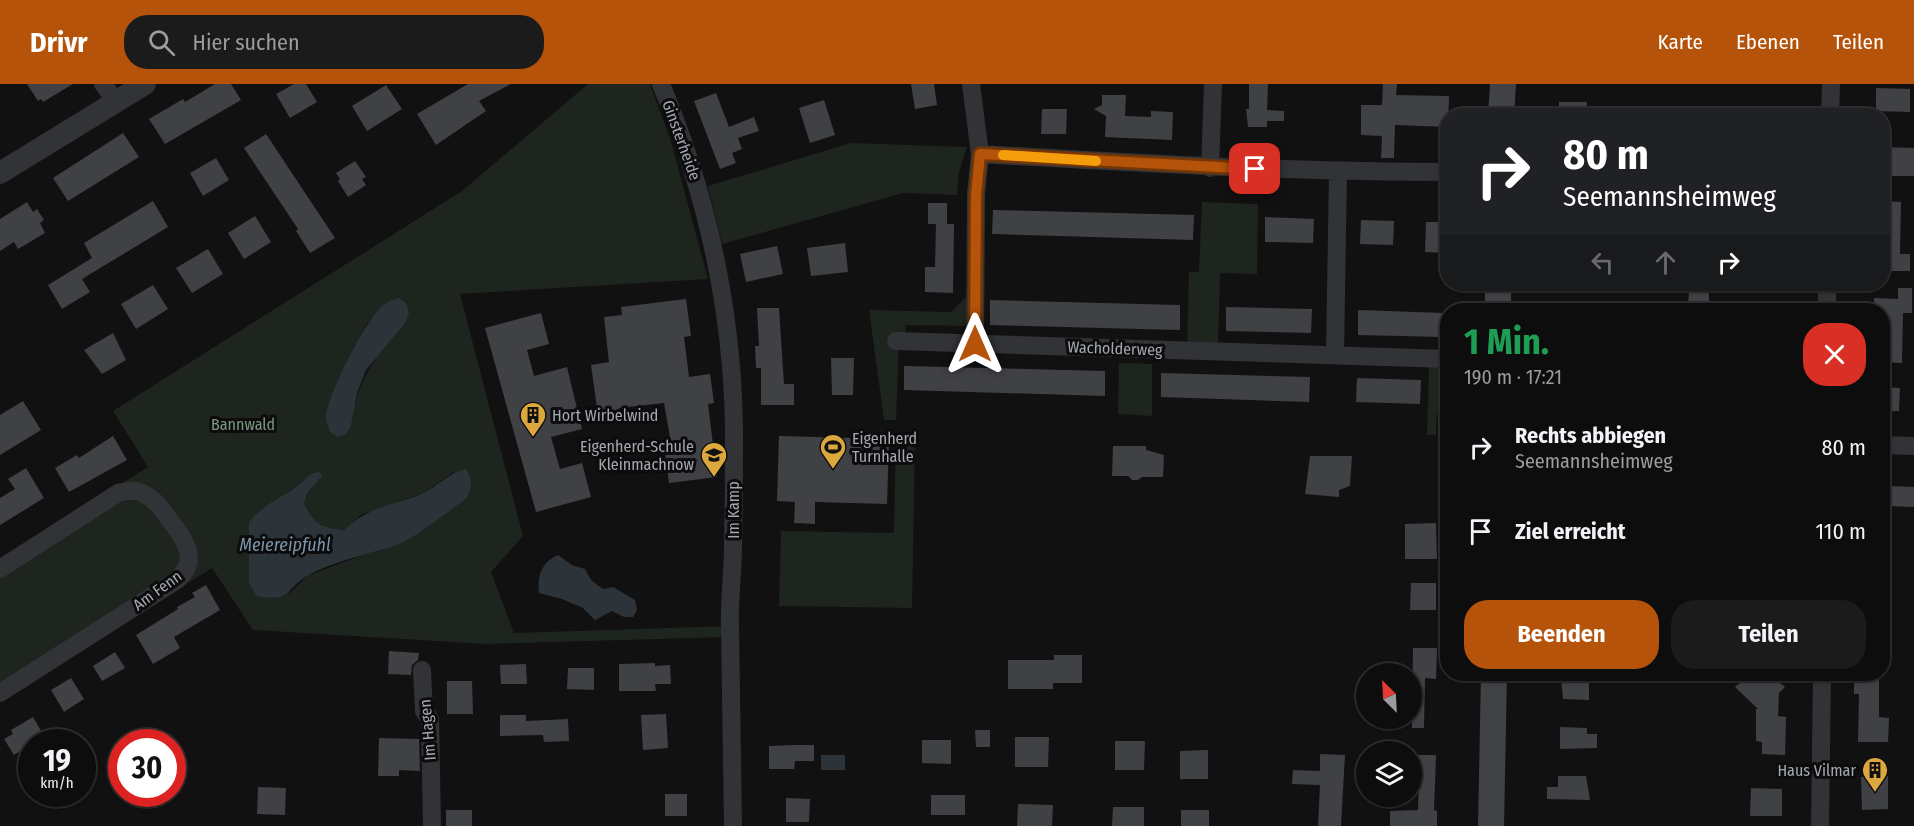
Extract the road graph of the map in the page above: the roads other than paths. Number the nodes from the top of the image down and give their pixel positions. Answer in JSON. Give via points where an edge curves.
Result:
{"nodes":[{"id":1,"x":145,"y":84,"type":"edge"},
{"id":2,"x":661,"y":84,"type":"edge"},
{"id":3,"x":971,"y":84,"type":"edge"},
{"id":4,"x":1213,"y":84,"type":"edge"},
{"id":5,"x":1503,"y":84,"type":"edge"},
{"id":6,"x":1830,"y":84,"type":"edge"},
{"id":7,"x":110,"y":93,"type":"edge"},
{"id":8,"x":1502,"y":108,"type":"edge"},
{"id":9,"x":1830,"y":108,"type":"edge"},
{"id":10,"x":980,"y":154,"type":"junction"},
{"id":11,"x":1210,"y":168,"type":"junction"},
{"id":12,"x":1338,"y":172,"type":"junction"},
{"id":13,"x":1440,"y":172,"type":"edge"},
{"id":14,"x":0,"y":173,"type":"edge"},
{"id":15,"x":702,"y":197,"type":"joint"},
{"id":16,"x":896,"y":341,"type":"dead end"},
{"id":17,"x":975,"y":344,"type":"junction"},
{"id":18,"x":1335,"y":354,"type":"junction"},
{"id":19,"x":1440,"y":359,"type":"edge"},
{"id":20,"x":1890,"y":445,"type":"edge"},
{"id":21,"x":1914,"y":446,"type":"edge"},
{"id":22,"x":0,"y":569,"type":"edge"},
{"id":23,"x":422,"y":670,"type":"dead end"},
{"id":24,"x":1494,"y":681,"type":"edge"},
{"id":25,"x":1822,"y":681,"type":"edge"},
{"id":26,"x":0,"y":693,"type":"edge"},
{"id":27,"x":432,"y":826,"type":"edge"},
{"id":28,"x":733,"y":826,"type":"edge"},
{"id":29,"x":1491,"y":826,"type":"edge"},
{"id":30,"x":1820,"y":826,"type":"edge"}],
"edges":[{"from":1,"to":7,"type":"street"},
{"from":2,"to":15,"type":"street","name":"Ginsterheide"},
{"from":3,"to":10,"type":"street"},
{"from":4,"to":11,"type":"street"},
{"from":5,"to":8,"type":"main road"},
{"from":6,"to":9,"type":"street"},
{"from":7,"to":14,"type":"street"},
{"from":10,"to":11,"type":"street"},
{"from":10,"to":17,"type":"street"},
{"from":11,"to":12,"type":"street"},
{"from":12,"to":13,"type":"street"},
{"from":12,"to":18,"type":"street"},
{"from":15,"to":28,"type":"street","name":"Im Kamp","via":[[720,276],[730,349],[734,426],[730,626]]},
{"from":16,"to":17,"type":"street","name":"Wacholderweg"},
{"from":17,"to":18,"type":"street","name":"Wacholderweg"},
{"from":18,"to":19,"type":"street","name":"Wacholderweg"},
{"from":20,"to":21,"type":"street"},
{"from":22,"to":26,"type":"street","name":"Am Fenn","via":[[118,493],[132,490],[159,506],[187,542],[189,552],[185,573],[177,580]]},
{"from":23,"to":27,"type":"street","name":"Im Hagen","via":[[424,711],[430,719]]},
{"from":24,"to":29,"type":"main road"},
{"from":25,"to":30,"type":"street"}]}
